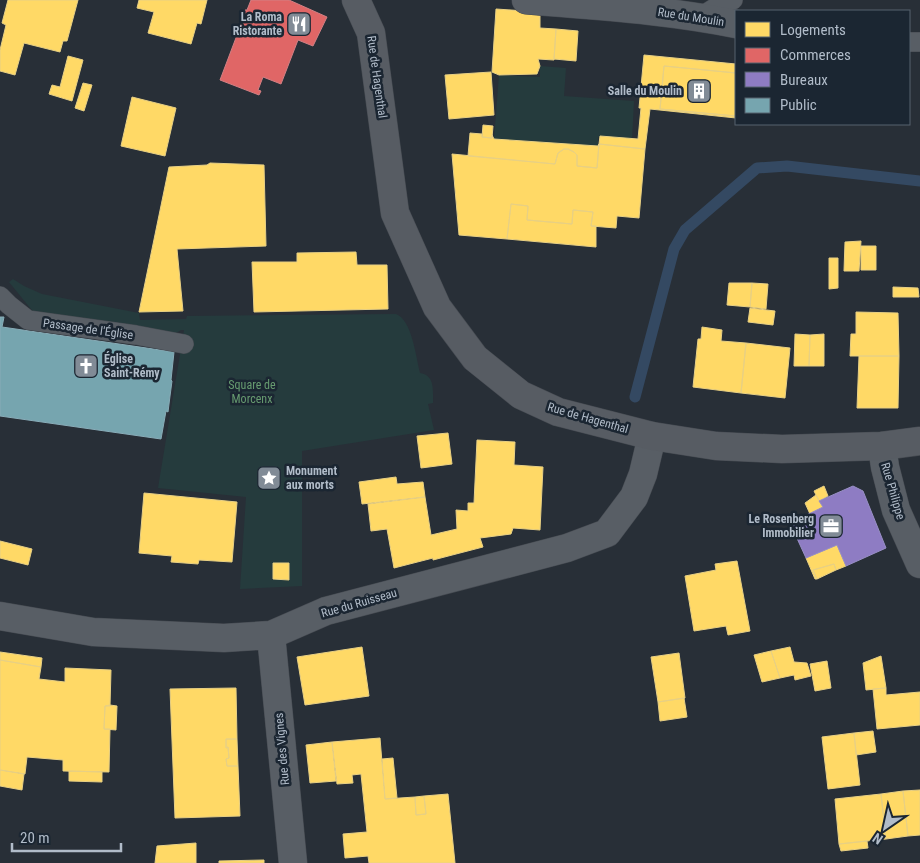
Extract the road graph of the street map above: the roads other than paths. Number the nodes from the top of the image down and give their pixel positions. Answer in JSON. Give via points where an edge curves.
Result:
{"nodes":[{"id":1,"x":356,"y":0,"type":"edge"},
{"id":2,"x":526,"y":0,"type":"edge"},
{"id":3,"x":733,"y":0,"type":"edge"},
{"id":4,"x":700,"y":17,"type":"junction"},
{"id":5,"x":735,"y":24,"type":"edge"},
{"id":6,"x":0,"y":296,"type":"edge"},
{"id":7,"x":184,"y":344,"type":"dead end"},
{"id":8,"x":652,"y":436,"type":"junction"},
{"id":9,"x":920,"y":441,"type":"edge"},
{"id":10,"x":882,"y":446,"type":"junction"},
{"id":11,"x":920,"y":564,"type":"edge"},
{"id":12,"x":0,"y":616,"type":"edge"},
{"id":13,"x":271,"y":635,"type":"junction"},
{"id":14,"x":293,"y":863,"type":"edge"}],
"edges":[{"from":1,"to":8,"type":"main road","name":"Rue de Hagenthal","via":[[371,33],[395,213],[437,307],[475,358],[521,395],[558,412]]},
{"from":2,"to":4,"type":"street","name":"Rue du Moulin"},
{"from":3,"to":4,"type":"lane"},
{"from":4,"to":5,"type":"street","name":"Rue du Moulin"},
{"from":6,"to":7,"type":"lane","name":"Passage de l'Église","via":[[28,320]]},
{"from":8,"to":10,"type":"main road","name":"Rue de Hagenthal","via":[[716,446],[782,449]]},
{"from":8,"to":13,"type":"street","name":"Rue du Ruisseau","via":[[634,497],[607,533],[567,548],[326,611]]},
{"from":9,"to":10,"type":"main road","name":"Rue de Hagenthal"},
{"from":10,"to":11,"type":"street","name":"Rue Philippe","via":[[896,510]]},
{"from":12,"to":13,"type":"street","name":"Rue du Ruisseau","via":[[93,632],[224,638]]},
{"from":13,"to":14,"type":"street","name":"Rue des Vignes"}]}
